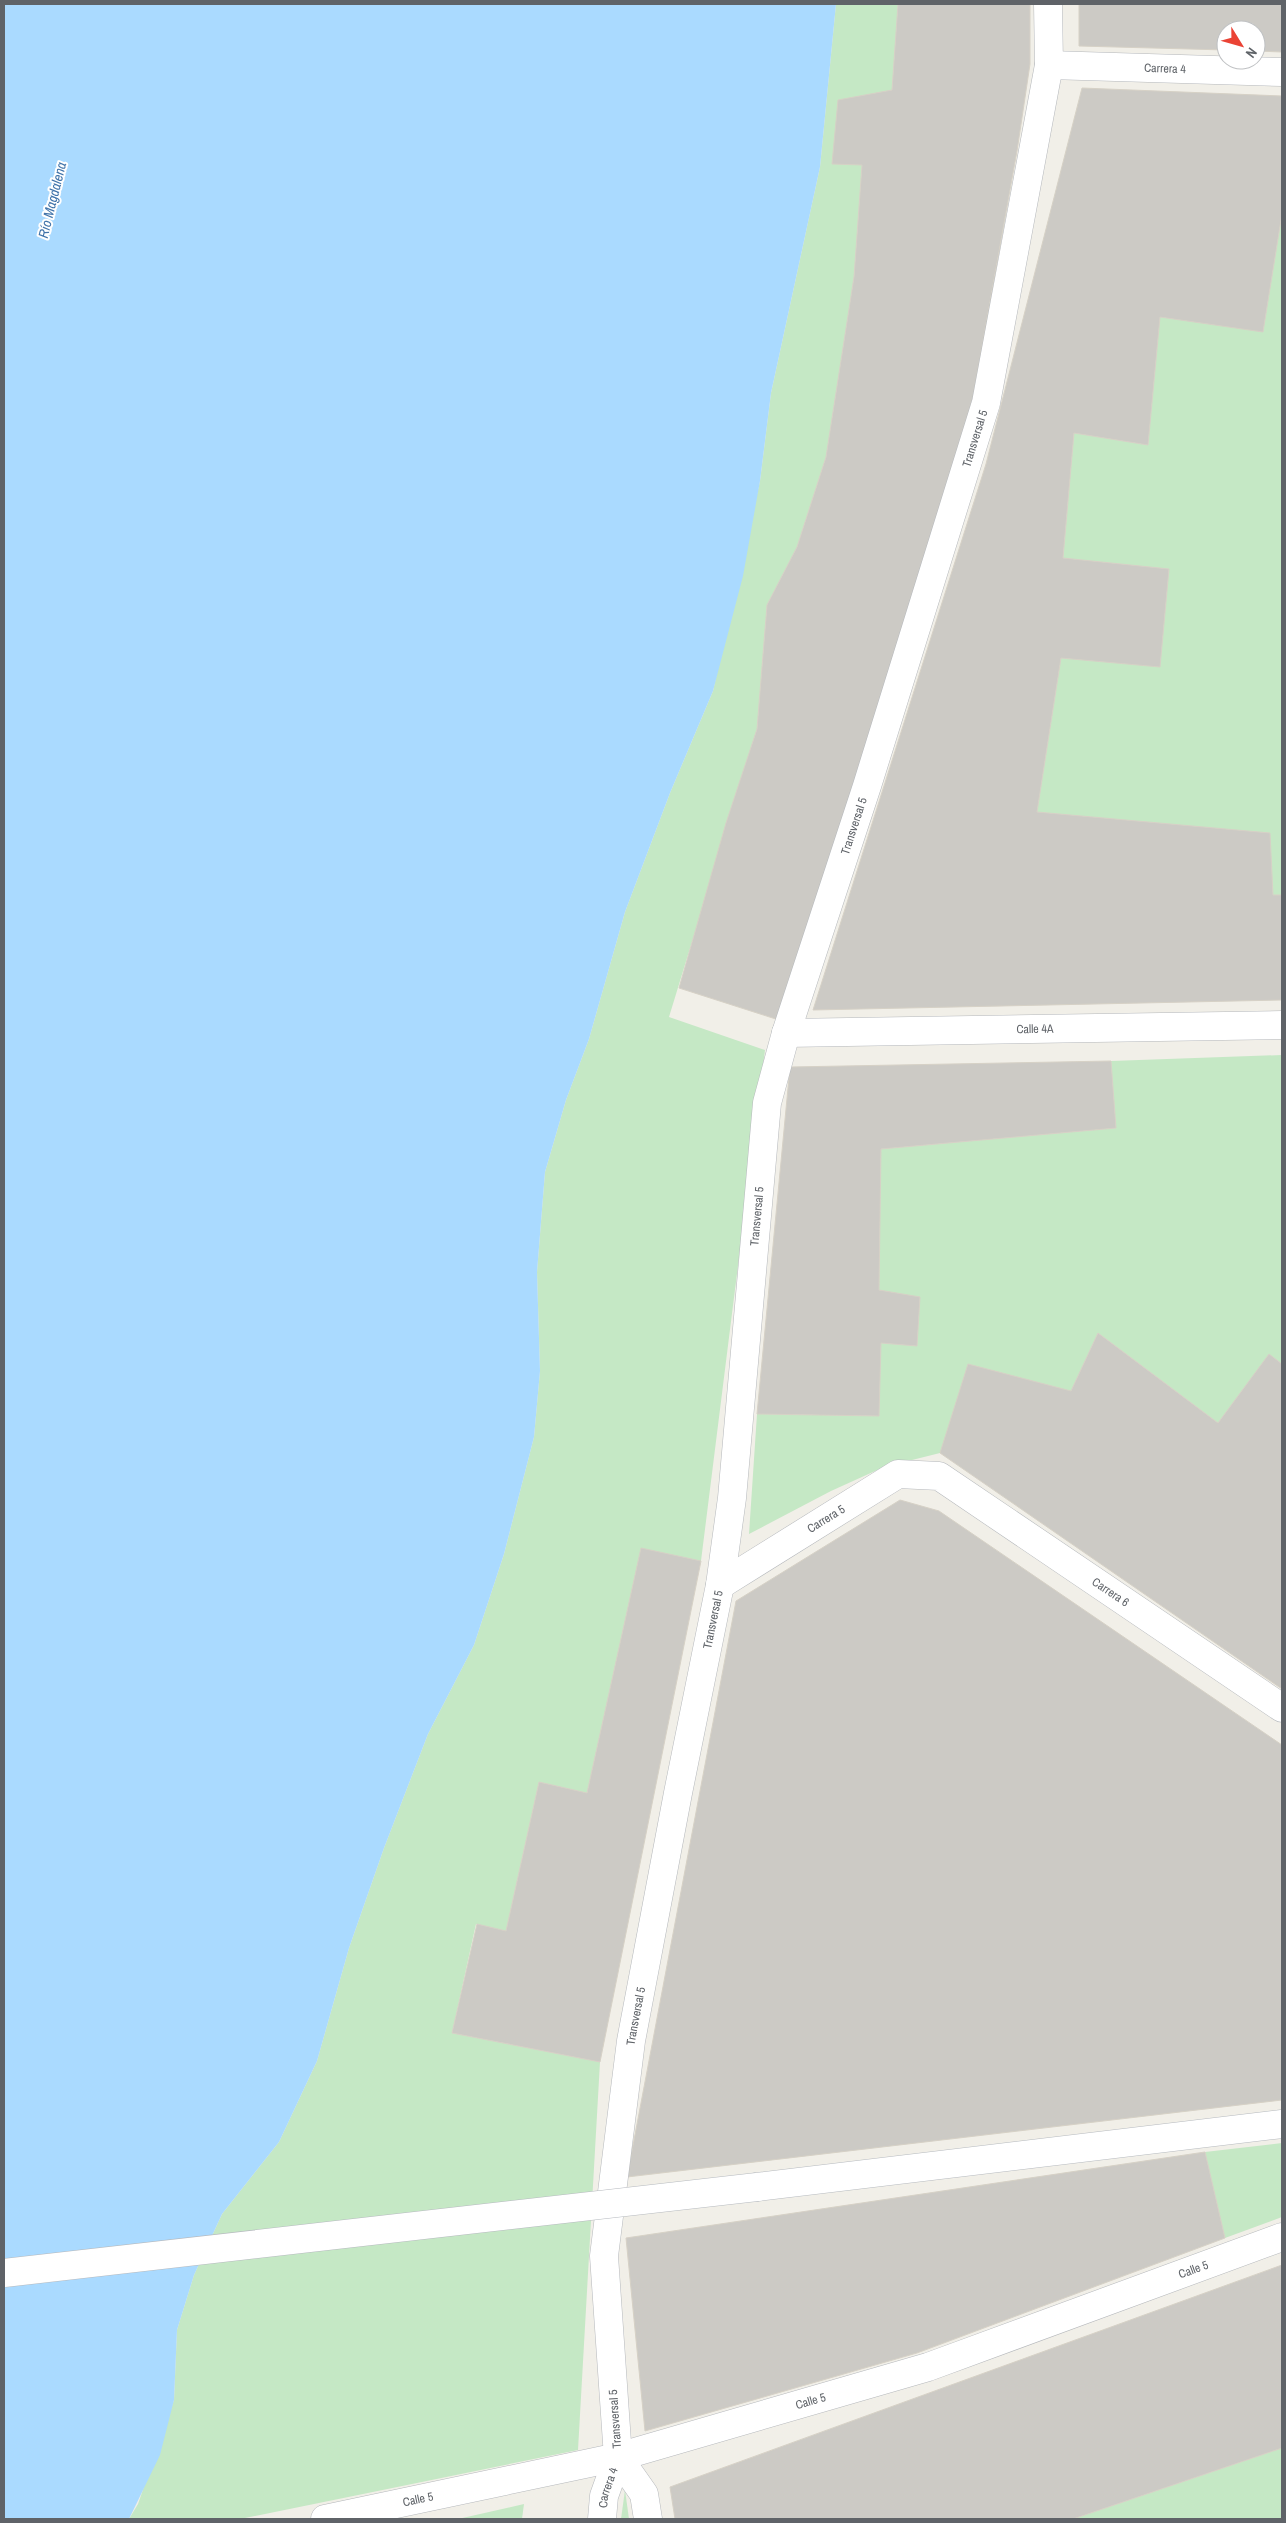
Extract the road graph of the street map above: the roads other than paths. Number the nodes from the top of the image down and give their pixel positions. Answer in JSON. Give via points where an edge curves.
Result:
{"nodes":[{"id":1,"x":1048,"y":4,"type":"edge"},
{"id":2,"x":1049,"y":65,"type":"junction"},
{"id":3,"x":1282,"y":72,"type":"edge"},
{"id":4,"x":1282,"y":1025,"type":"edge"},
{"id":5,"x":786,"y":1033,"type":"junction"},
{"id":6,"x":939,"y":1476,"type":"joint"},
{"id":7,"x":720,"y":1585,"type":"junction"},
{"id":8,"x":1282,"y":1708,"type":"edge"},
{"id":9,"x":1282,"y":2124,"type":"edge"},
{"id":10,"x":1282,"y":2237,"type":"edge"},
{"id":11,"x":4,"y":2273,"type":"edge"},
{"id":12,"x":618,"y":2457,"type":"junction"},
{"id":13,"x":325,"y":2519,"type":"edge"},
{"id":14,"x":602,"y":2519,"type":"edge"},
{"id":15,"x":648,"y":2519,"type":"edge"}],
"edges":[{"from":1,"to":2,"type":"street","name":"Transversal 5"},
{"from":2,"to":3,"type":"street","name":"Carrera 4"},
{"from":2,"to":5,"type":"street","name":"Transversal 5","via":[[986,403]]},
{"from":4,"to":5,"type":"street","name":"Calle 4A"},
{"from":5,"to":7,"type":"street","name":"Transversal 5","via":[[767,1104],[732,1498]]},
{"from":6,"to":7,"type":"street","name":"Carrera 5","via":[[898,1474]]},
{"from":6,"to":8,"type":"street","name":"Carrera 6"},
{"from":7,"to":12,"type":"street","name":"Transversal 5","via":[[631,2041],[604,2256]]},
{"from":9,"to":11,"type":"street","bridge":true},
{"from":10,"to":12,"type":"street","name":"Calle 5","via":[[928,2367]]},
{"from":12,"to":13,"type":"street","name":"Calle 5"},
{"from":12,"to":14,"type":"street","name":"Carrera 4","via":[[604,2496]]},
{"from":12,"to":15,"type":"street","via":[[644,2494]]}]}
